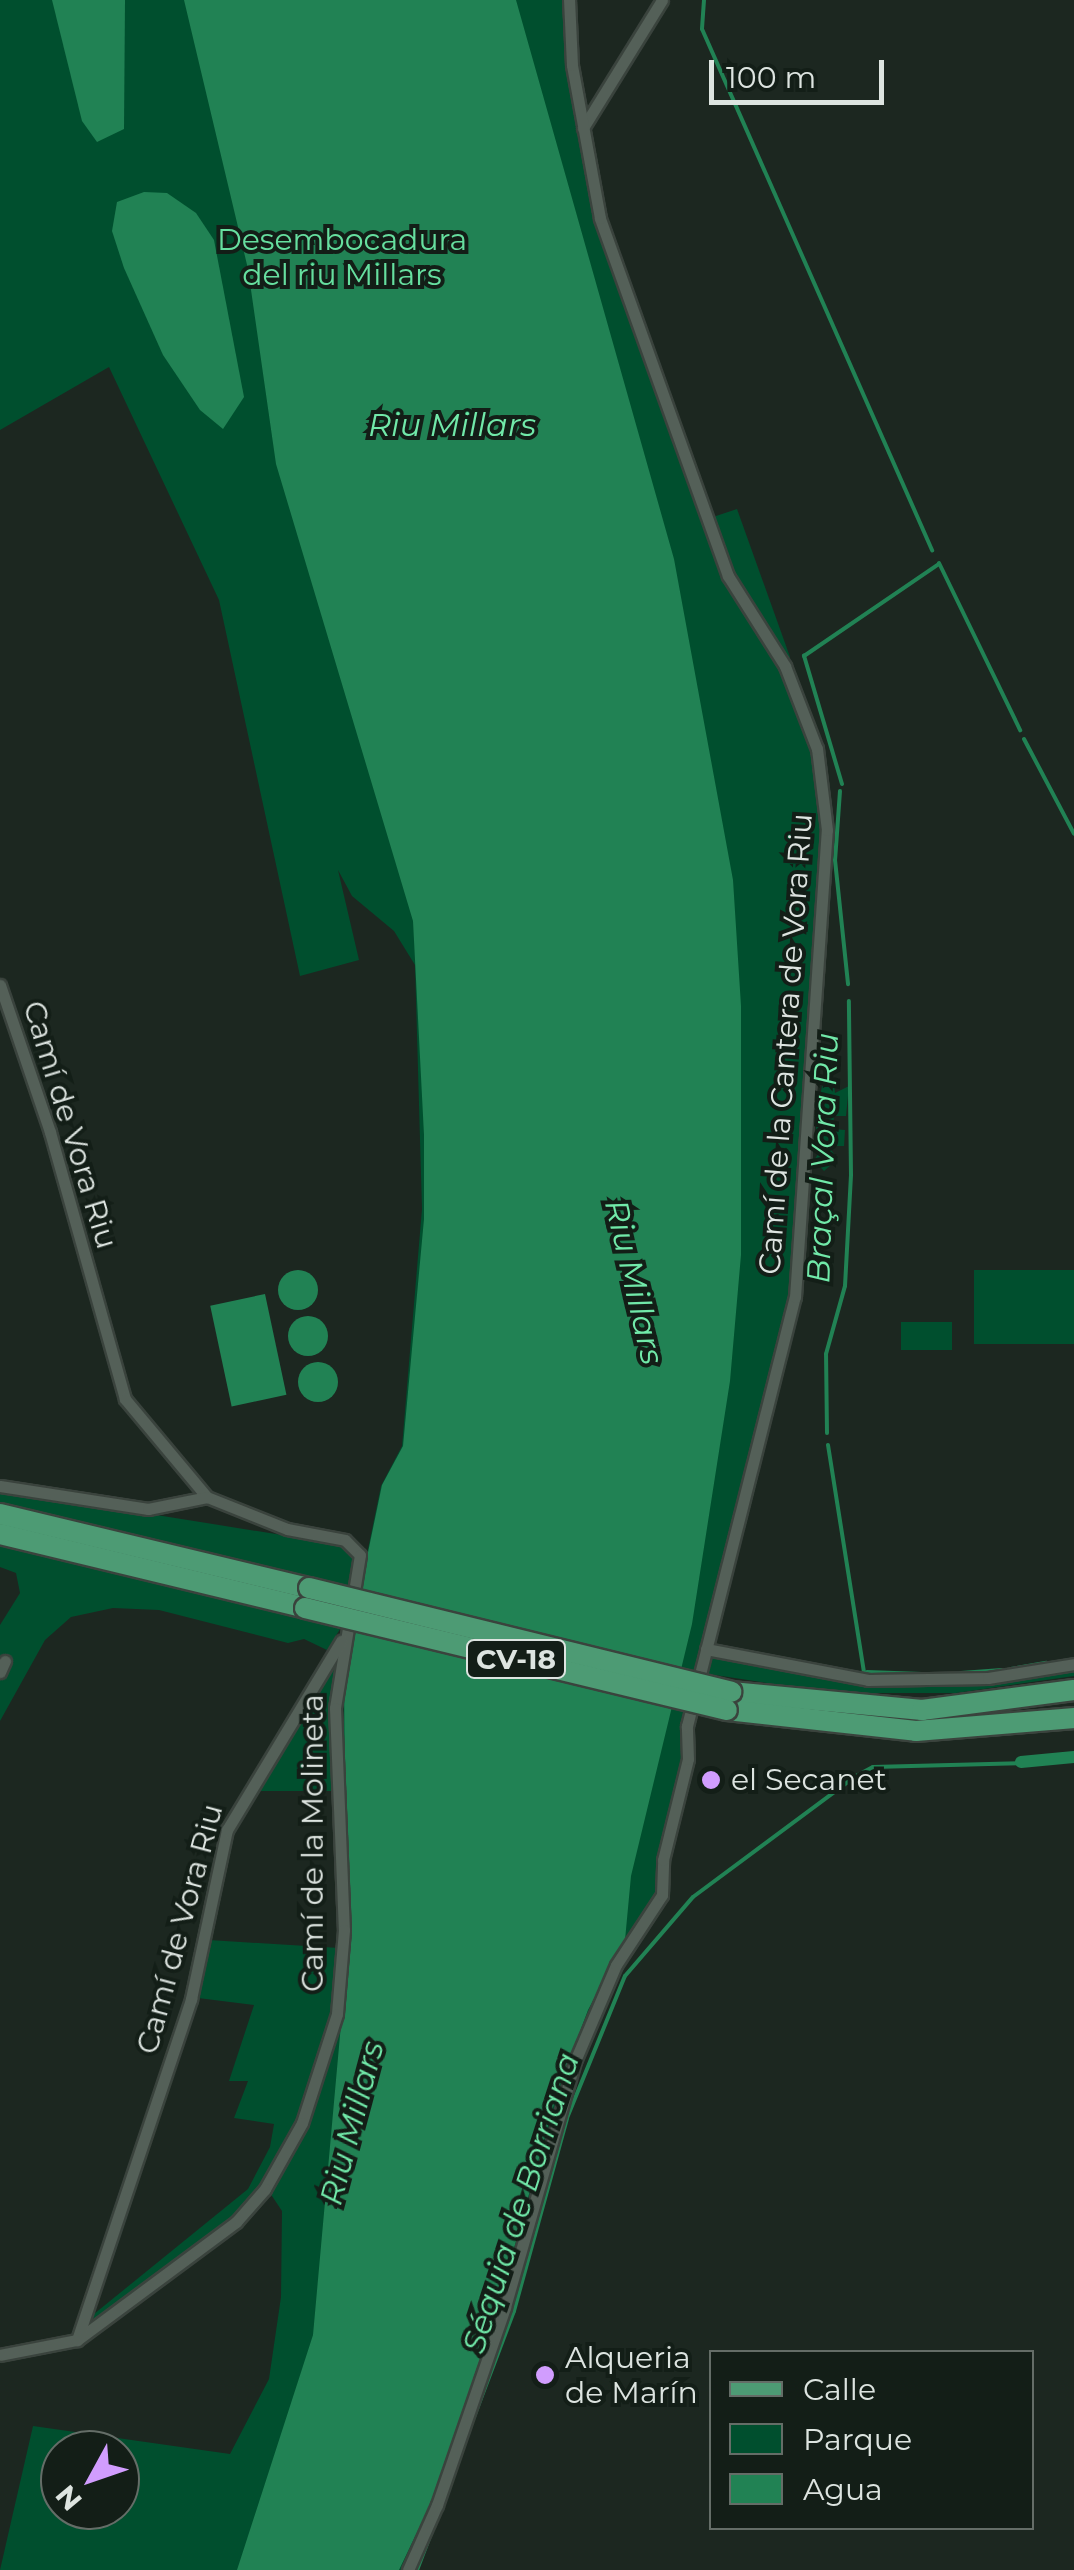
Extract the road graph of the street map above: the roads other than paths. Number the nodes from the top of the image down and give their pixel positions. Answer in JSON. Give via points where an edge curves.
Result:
{"nodes":[{"id":1,"x":569,"y":0,"type":"edge"},
{"id":2,"x":662,"y":0,"type":"edge"},
{"id":3,"x":583,"y":129,"type":"junction"},
{"id":4,"x":0,"y":985,"type":"edge"},
{"id":5,"x":0,"y":1486,"type":"edge"},
{"id":6,"x":207,"y":1497,"type":"junction"},
{"id":7,"x":0,"y":1514,"type":"edge"},
{"id":8,"x":0,"y":1534,"type":"edge"},
{"id":9,"x":307,"y":1598,"type":"junction"},
{"id":10,"x":341,"y":1641,"type":"junction"},
{"id":11,"x":706,"y":1649,"type":"junction"},
{"id":12,"x":1074,"y":1664,"type":"edge"},
{"id":13,"x":1074,"y":1690,"type":"edge"},
{"id":14,"x":729,"y":1701,"type":"junction"},
{"id":15,"x":1074,"y":1718,"type":"edge"},
{"id":16,"x":76,"y":2340,"type":"junction"},
{"id":17,"x":0,"y":2355,"type":"edge"},
{"id":18,"x":408,"y":2570,"type":"edge"}],
"edges":[{"from":1,"to":3,"type":"street","name":"Camí de la Cantera de Vora Riu"},
{"from":2,"to":3,"type":"street"},
{"from":3,"to":11,"type":"street","name":"Camí de la Cantera de Vora Riu","via":[[600,218],[663,403],[728,576],[784,666],[818,749],[826,792],[796,1287]]},
{"from":4,"to":6,"type":"street","name":"Camí de Vora Riu","via":[[50,1132],[125,1400]]},
{"from":5,"to":6,"type":"street","via":[[148,1509]]},
{"from":6,"to":10,"type":"street","name":"Camí de Vora Riu","via":[[355,1546],[360,1556]]},
{"from":7,"to":9,"type":"main road","number":"CV-18"},
{"from":8,"to":9,"type":"main road","number":"CV-18"},
{"from":9,"to":14,"type":"main road","number":"CV-18","bridge":true},
{"from":10,"to":16,"type":"street","name":"Camí de Vora Riu","via":[[227,1830],[191,1999]]},
{"from":10,"to":16,"type":"street","name":"Camí de la Molineta","via":[[336,1708],[344,1930],[337,2014],[302,2123],[265,2189],[236,2222]]},
{"from":11,"to":12,"type":"street","via":[[868,1680],[988,1678]]},
{"from":11,"to":18,"type":"street","name":"Camí de la Cantera de Vora Riu","via":[[663,1860],[662,1896],[616,1965],[575,2061],[505,2307]]},
{"from":13,"to":14,"type":"main road","number":"CV-18","via":[[922,1710]]},
{"from":14,"to":15,"type":"main road","number":"CV-18","via":[[916,1731]]},
{"from":16,"to":17,"type":"street","name":"Camí de la Molineta"}]}
